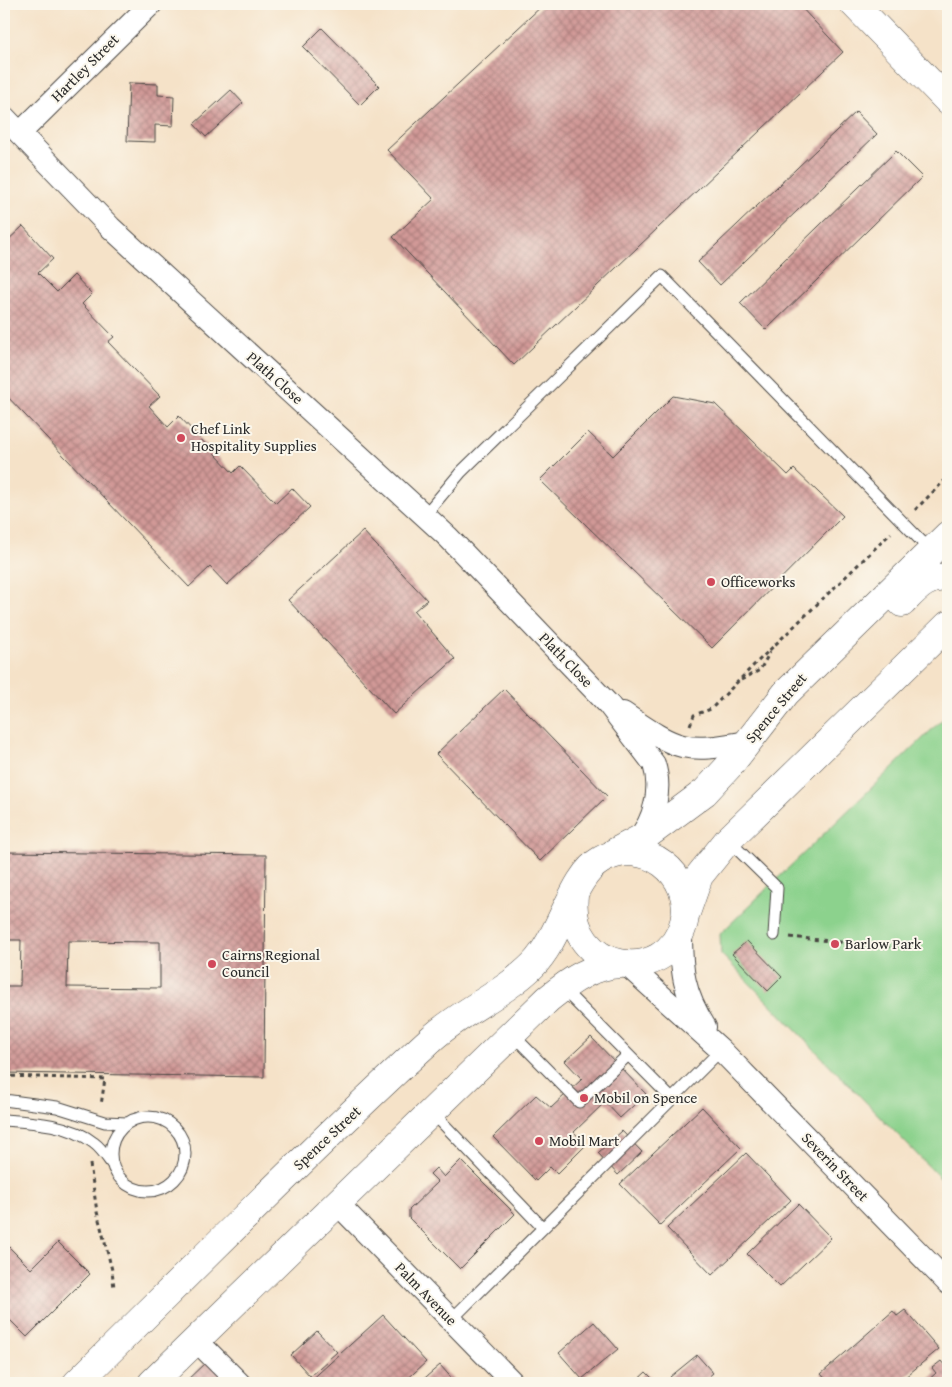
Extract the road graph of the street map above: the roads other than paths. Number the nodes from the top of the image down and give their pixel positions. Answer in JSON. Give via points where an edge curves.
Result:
{"nodes":[{"id":1,"x":151,"y":4,"type":"edge"},
{"id":2,"x":854,"y":4,"type":"edge"},
{"id":3,"x":948,"y":101,"type":"edge"},
{"id":4,"x":4,"y":117,"type":"edge"},
{"id":5,"x":20,"y":133,"type":"junction"},
{"id":6,"x":425,"y":515,"type":"junction"},
{"id":7,"x":942,"y":540,"type":"edge"},
{"id":8,"x":948,"y":578,"type":"edge"},
{"id":9,"x":948,"y":625,"type":"edge"},
{"id":10,"x":797,"y":682,"type":"junction"},
{"id":11,"x":609,"y":705,"type":"junction"},
{"id":12,"x":747,"y":742,"type":"junction"},
{"id":13,"x":728,"y":840,"type":"junction"},
{"id":14,"x":636,"y":841,"type":"junction"},
{"id":15,"x":602,"y":859,"type":"junction"},
{"id":16,"x":574,"y":896,"type":"junction"},
{"id":17,"x":682,"y":927,"type":"junction"},
{"id":18,"x":774,"y":935,"type":"road end"},
{"id":19,"x":624,"y":964,"type":"junction"},
{"id":20,"x":562,"y":988,"type":"junction"},
{"id":21,"x":512,"y":1034,"type":"junction"},
{"id":22,"x":721,"y":1050,"type":"junction"},
{"id":23,"x":628,"y":1055,"type":"junction"},
{"id":24,"x":672,"y":1099,"type":"junction"},
{"id":25,"x":4,"y":1100,"type":"edge"},
{"id":26,"x":432,"y":1112,"type":"junction"},
{"id":27,"x":4,"y":1120,"type":"edge"},
{"id":28,"x":127,"y":1123,"type":"junction"},
{"id":29,"x":112,"y":1164,"type":"junction"},
{"id":30,"x":338,"y":1204,"type":"junction"},
{"id":31,"x":543,"y":1228,"type":"junction"},
{"id":32,"x":948,"y":1283,"type":"edge"},
{"id":33,"x":451,"y":1320,"type":"junction"},
{"id":34,"x":196,"y":1340,"type":"junction"},
{"id":35,"x":77,"y":1383,"type":"edge"},
{"id":36,"x":152,"y":1383,"type":"edge"},
{"id":37,"x":239,"y":1383,"type":"edge"},
{"id":38,"x":513,"y":1383,"type":"edge"}],
"edges":[{"from":1,"to":5,"type":"street","name":"Hartley Street"},
{"from":2,"to":3,"type":"street"},
{"from":4,"to":5,"type":"street","name":"Plath Close"},
{"from":5,"to":6,"type":"street","name":"Plath Close","via":[[110,227]]},
{"from":6,"to":7,"type":"lane","via":[[461,472],[662,276],[904,521]]},
{"from":6,"to":11,"type":"street","name":"Plath Close"},
{"from":7,"to":10,"type":"street","name":"Spence Street"},
{"from":8,"to":10,"type":"street","via":[[936,577],[922,583],[872,631]]},
{"from":9,"to":13,"type":"street"},
{"from":10,"to":12,"type":"street","name":"Spence Street"},
{"from":11,"to":12,"type":"street","name":"Plath Close","via":[[664,741],[679,747],[698,749]]},
{"from":11,"to":14,"type":"street","name":"Plath Close","via":[[656,770],[655,802],[647,825]]},
{"from":12,"to":14,"type":"street","name":"Spence Street","via":[[705,792]]},
{"from":13,"to":17,"type":"street","via":[[699,876]]},
{"from":13,"to":18,"type":"lane","via":[[777,888]]},
{"from":14,"to":15,"type":"street","name":"Spence Street"},
{"from":15,"to":16,"type":"street","name":"Spence Street","via":[[587,871]]},
{"from":15,"to":17,"type":"street","name":"Spence Street","via":[[620,852],[639,853],[664,864],[677,878],[684,895]]},
{"from":16,"to":19,"type":"street","name":"Spence Street","via":[[575,924],[583,940],[604,958]]},
{"from":16,"to":35,"type":"street","name":"Spence Street","via":[[552,940],[533,965],[432,1038]]},
{"from":17,"to":19,"type":"street","via":[[672,945],[658,956],[643,963]]},
{"from":17,"to":22,"type":"street","name":"Severin Street","via":[[681,965],[687,994]]},
{"from":19,"to":20,"type":"street","via":[[597,967]]},
{"from":19,"to":22,"type":"street","name":"Severin Street"},
{"from":20,"to":21,"type":"street"},
{"from":20,"to":23,"type":"lane"},
{"from":21,"to":23,"type":"lane","via":[[579,1102]]},
{"from":21,"to":26,"type":"street"},
{"from":22,"to":24,"type":"lane"},
{"from":22,"to":32,"type":"street","name":"Severin Street"},
{"from":23,"to":24,"type":"lane"},
{"from":24,"to":31,"type":"lane"},
{"from":25,"to":28,"type":"lane","via":[[58,1107],[105,1122]]},
{"from":26,"to":30,"type":"street"},
{"from":26,"to":31,"type":"lane"},
{"from":27,"to":29,"type":"lane","via":[[51,1125],[72,1131],[96,1143]]},
{"from":28,"to":29,"type":"lane","via":[[113,1141]]},
{"from":28,"to":29,"type":"lane","via":[[149,1116],[173,1126],[181,1136],[185,1161],[171,1183],[147,1191],[125,1183]]},
{"from":30,"to":33,"type":"street","name":"Palm Avenue"},
{"from":30,"to":34,"type":"street"},
{"from":31,"to":33,"type":"lane"},
{"from":33,"to":38,"type":"street","name":"Palm Avenue"},
{"from":34,"to":36,"type":"street"},
{"from":34,"to":37,"type":"street"}]}
